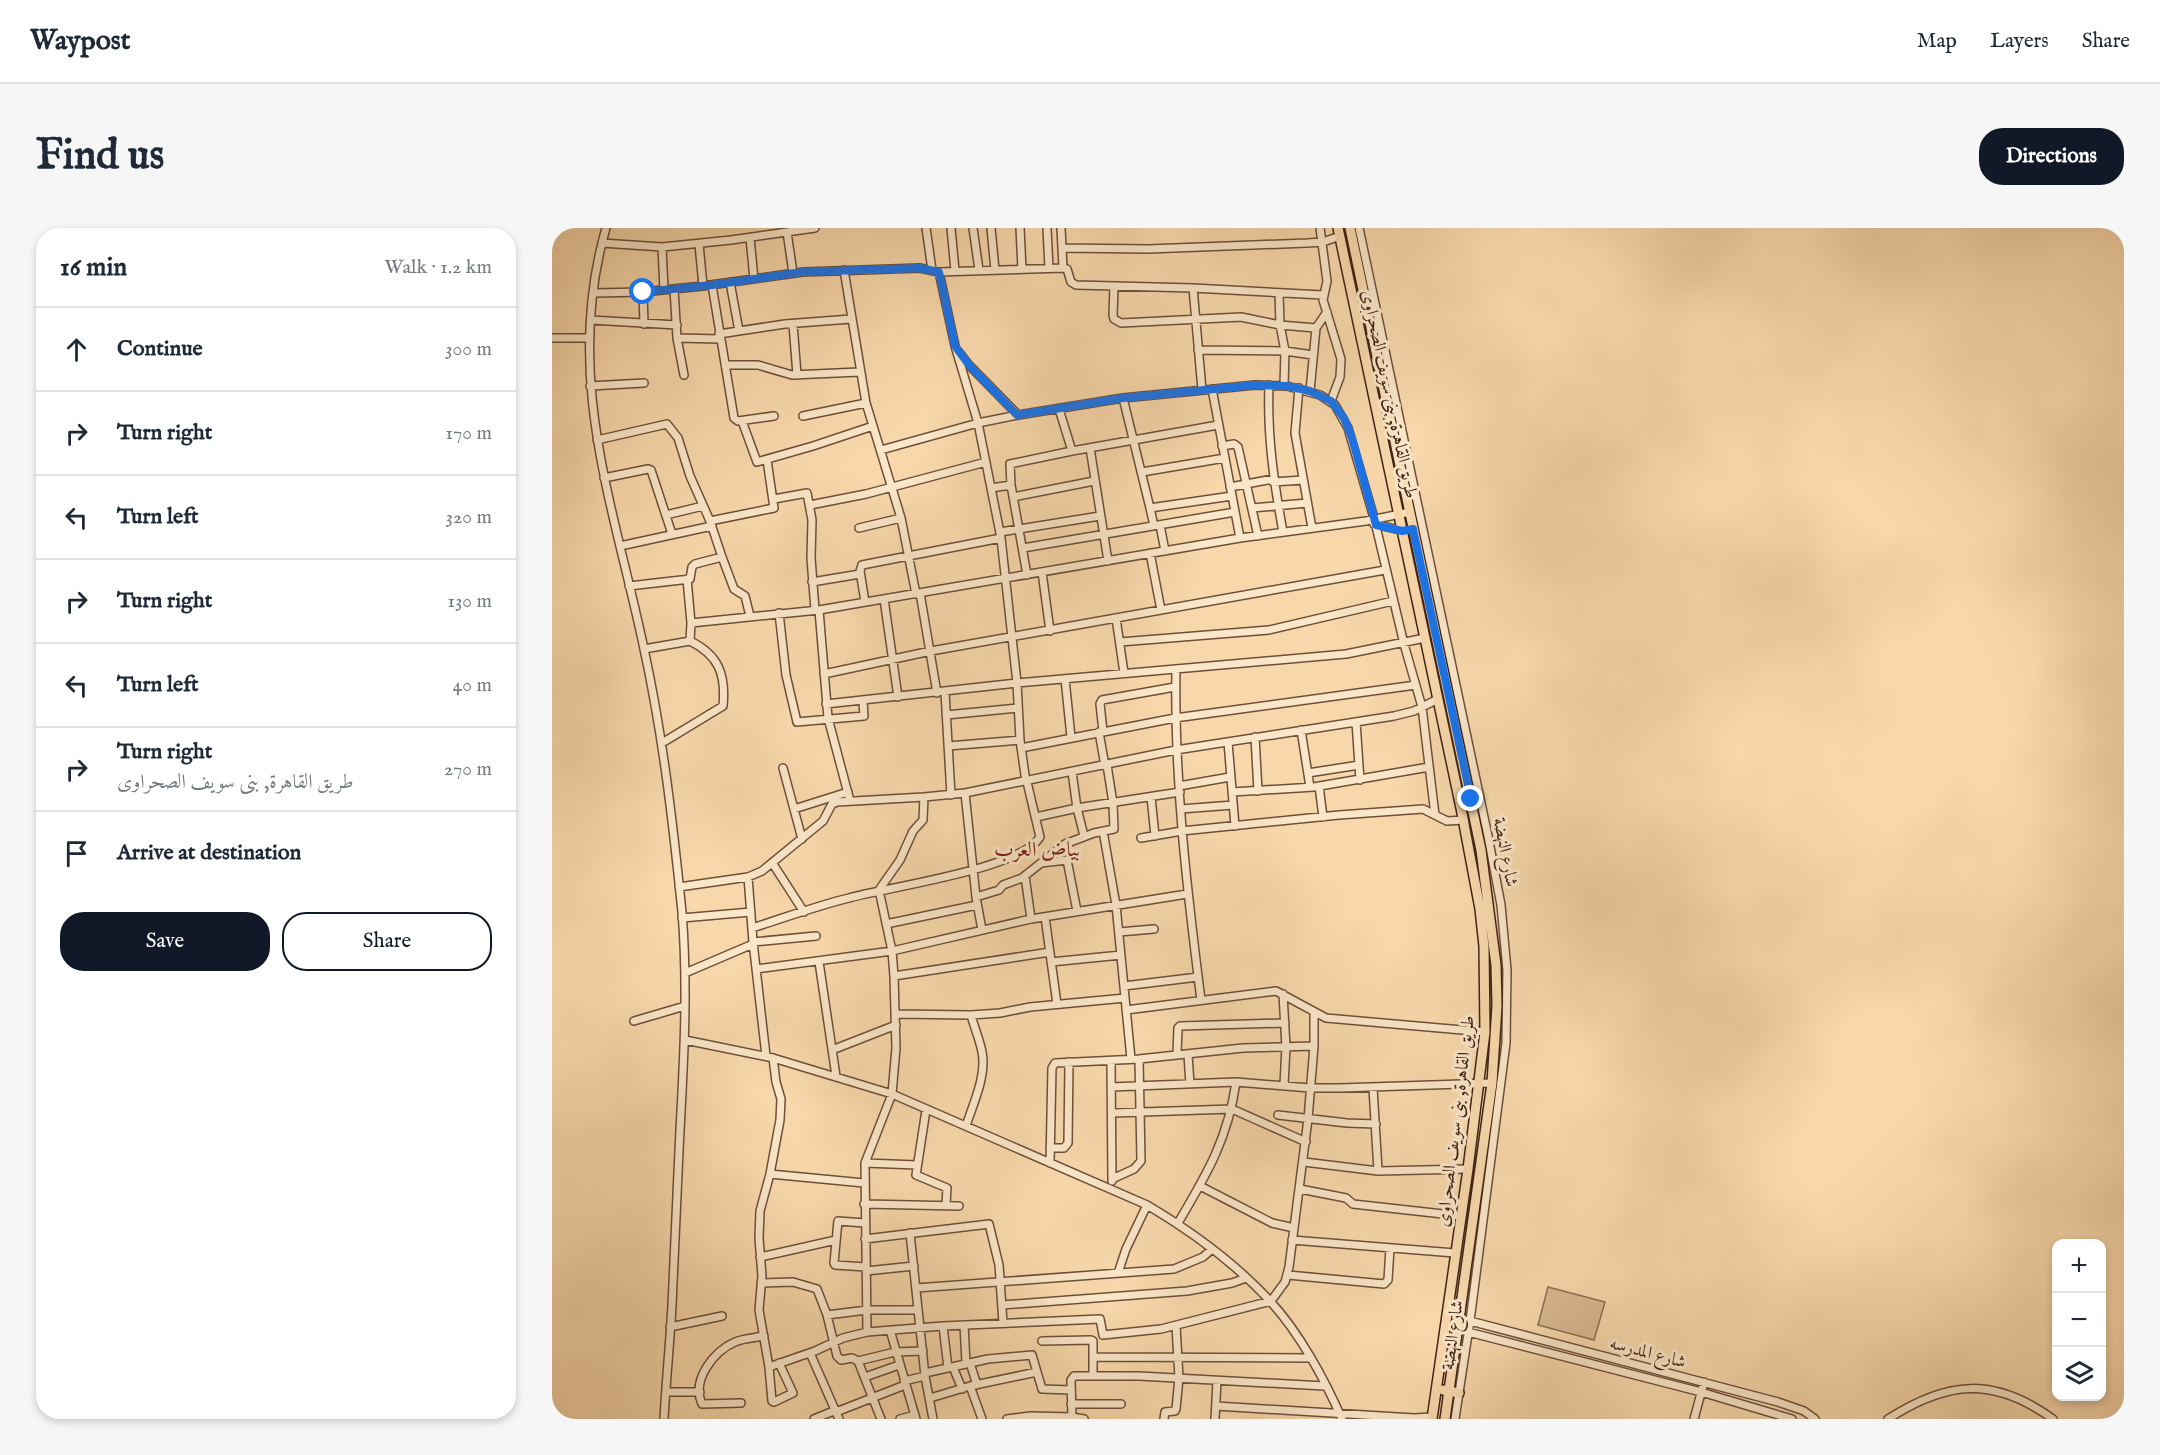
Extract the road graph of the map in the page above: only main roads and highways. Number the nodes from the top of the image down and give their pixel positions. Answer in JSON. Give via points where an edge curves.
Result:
{"nodes":[{"id":1,"x":1350,"y":228,"type":"edge"},
{"id":2,"x":1339,"y":232,"type":"edge"},
{"id":3,"x":1476,"y":1184,"type":"junction"},
{"id":4,"x":1487,"y":1186,"type":"road end"},
{"id":5,"x":1435,"y":1389,"type":"junction"},
{"id":6,"x":1448,"y":1391,"type":"junction"},
{"id":7,"x":1459,"y":1393,"type":"road end"},
{"id":8,"x":1432,"y":1418,"type":"edge"},
{"id":9,"x":1445,"y":1419,"type":"edge"}],
"edges":[{"from":1,"to":3,"type":"main road","name":"طريق القاهرة, بنى سويف الصحراوى","via":[[1487,883],[1496,965],[1498,1067]]},
{"from":2,"to":5,"type":"main road","name":"طريق القاهرة, بنى سويف الصحراوى","via":[[1464,820],[1484,946],[1485,1032]]},
{"from":3,"to":4,"type":"main road"},
{"from":3,"to":6,"type":"main road","name":"طريق القاهرة, بنى سويف الصحراوى"},
{"from":5,"to":6,"type":"main road"},
{"from":5,"to":8,"type":"main road","name":"طريق القاهرة, بنى سويف الصحراوى"},
{"from":6,"to":7,"type":"main road"},
{"from":6,"to":9,"type":"main road","name":"طريق القاهرة, بنى سويف الصحراوى"}]}
